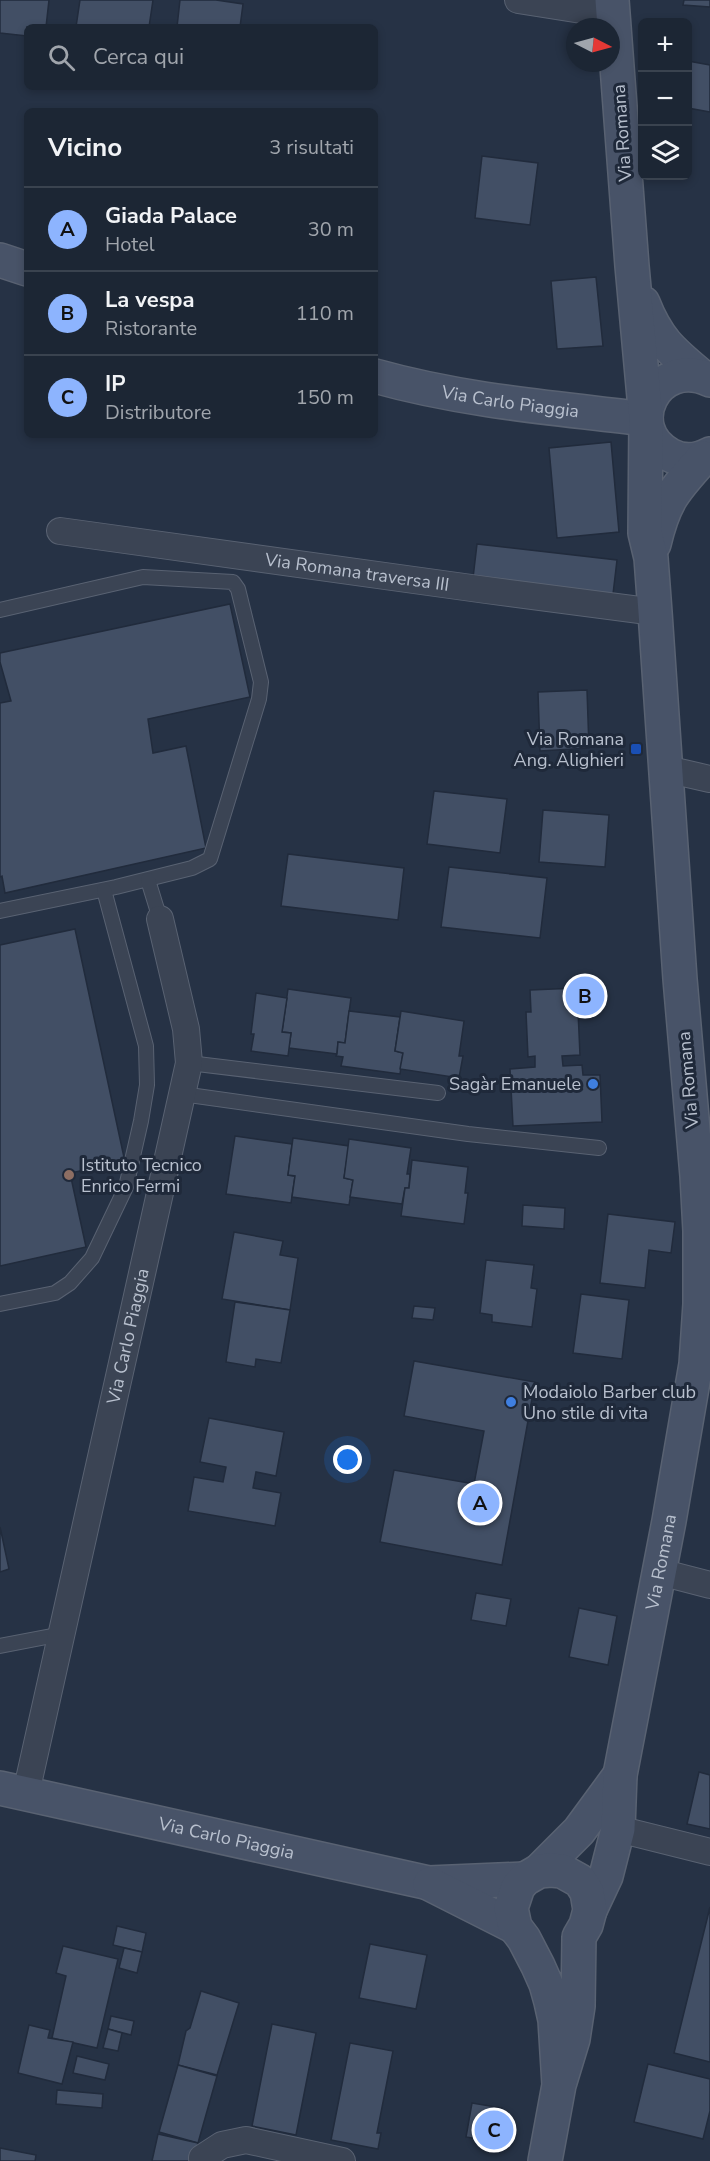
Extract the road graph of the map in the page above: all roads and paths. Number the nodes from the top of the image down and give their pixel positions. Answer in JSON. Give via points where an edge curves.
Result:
{"nodes":[{"id":1,"x":518,"y":0,"type":"edge"},
{"id":2,"x":612,"y":8,"type":"edge"},
{"id":3,"x":0,"y":260,"type":"edge"},
{"id":4,"x":632,"y":266,"type":"junction"},
{"id":5,"x":24,"y":268,"type":"edge"},
{"id":6,"x":378,"y":377,"type":"edge"},
{"id":7,"x":705,"y":378,"type":"edge"},
{"id":8,"x":646,"y":419,"type":"junction"},
{"id":9,"x":706,"y":456,"type":"edge"},
{"id":10,"x":60,"y":531,"type":"dead end"},
{"id":11,"x":651,"y":558,"type":"junction"},
{"id":12,"x":0,"y":610,"type":"edge"},
{"id":13,"x":655,"y":612,"type":"junction"},
{"id":14,"x":666,"y":769,"type":"junction"},
{"id":15,"x":710,"y":779,"type":"edge"},
{"id":16,"x":148,"y":879,"type":"junction"},
{"id":17,"x":104,"y":890,"type":"junction"},
{"id":18,"x":0,"y":911,"type":"edge"},
{"id":19,"x":159,"y":919,"type":"joint"},
{"id":20,"x":189,"y":1063,"type":"junction"},
{"id":21,"x":438,"y":1093,"type":"dead end"},
{"id":22,"x":182,"y":1094,"type":"junction"},
{"id":23,"x":599,"y":1148,"type":"dead end"},
{"id":24,"x":0,"y":1304,"type":"edge"},
{"id":25,"x":703,"y":1365,"type":"edge"},
{"id":26,"x":660,"y":1572,"type":"junction"},
{"id":27,"x":710,"y":1585,"type":"edge"},
{"id":28,"x":62,"y":1634,"type":"junction"},
{"id":29,"x":0,"y":1646,"type":"edge"},
{"id":30,"x":620,"y":1775,"type":"junction"},
{"id":31,"x":13,"y":1791,"type":"edge"},
{"id":32,"x":618,"y":1829,"type":"junction"},
{"id":33,"x":710,"y":1852,"type":"edge"},
{"id":34,"x":532,"y":1875,"type":"junction"},
{"id":35,"x":429,"y":1883,"type":"junction"},
{"id":36,"x":584,"y":1923,"type":"junction"},
{"id":37,"x":519,"y":1933,"type":"junction"},
{"id":38,"x":559,"y":2085,"type":"junction"},
{"id":39,"x":202,"y":2158,"type":"dead end"},
{"id":40,"x":342,"y":2161,"type":"edge"},
{"id":41,"x":545,"y":2161,"type":"edge"}],
"edges":[{"from":1,"to":2,"type":"street"},
{"from":2,"to":4,"type":"main road","name":"Via Romana"},
{"from":3,"to":5,"type":"main road"},
{"from":4,"to":7,"type":"main road","name":"Via Romana","via":[[658,336]]},
{"from":4,"to":8,"type":"main road","name":"Via Romana"},
{"from":6,"to":8,"type":"main road","name":"Via Carlo Piaggia","via":[[476,399]]},
{"from":7,"to":8,"type":"main road","name":"Via Romana","via":[[682,375],[665,381],[651,397]]},
{"from":8,"to":9,"type":"main road","name":"Via Romana","via":[[652,439],[664,452],[682,460]]},
{"from":8,"to":11,"type":"main road","name":"Via Romana","via":[[644,515]]},
{"from":9,"to":11,"type":"main road","name":"Via Romana","via":[[682,480],[666,504]]},
{"from":10,"to":13,"type":"street","name":"Via Romana traversa III"},
{"from":11,"to":13,"type":"main road","name":"Via Romana"},
{"from":12,"to":16,"type":"lane","via":[[143,577],[226,580],[238,589],[261,682],[210,859],[192,868]]},
{"from":13,"to":14,"type":"main road","name":"Via Romana"},
{"from":14,"to":15,"type":"street"},
{"from":14,"to":25,"type":"main road","name":"Via Romana","via":[[700,1231]]},
{"from":16,"to":17,"type":"lane"},
{"from":16,"to":19,"type":"lane","name":"Via Carlo Piaggia"},
{"from":17,"to":18,"type":"lane"},
{"from":17,"to":24,"type":"lane","via":[[146,1046],[147,1085],[126,1187],[92,1258],[70,1283],[55,1293]]},
{"from":19,"to":20,"type":"street","name":"Via Carlo Piaggia","via":[[186,1029]]},
{"from":20,"to":21,"type":"lane"},
{"from":20,"to":22,"type":"street","name":"Via Carlo Piaggia"},
{"from":22,"to":23,"type":"lane"},
{"from":22,"to":28,"type":"street","name":"Via Carlo Piaggia"},
{"from":25,"to":26,"type":"main road","name":"Via Romana"},
{"from":26,"to":27,"type":"street"},
{"from":26,"to":30,"type":"main road","name":"Via Romana"},
{"from":28,"to":29,"type":"lane"},
{"from":28,"to":31,"type":"street","name":"Via Carlo Piaggia"},
{"from":30,"to":32,"type":"main road","name":"Via Romana"},
{"from":30,"to":34,"type":"main road","name":"Via Romana","via":[[579,1831]]},
{"from":31,"to":35,"type":"main road","name":"Via Carlo Piaggia"},
{"from":32,"to":33,"type":"street"},
{"from":32,"to":36,"type":"main road","name":"Via Romana","via":[[606,1876]]},
{"from":34,"to":35,"type":"main road","name":"Via Carlo Piaggia"},
{"from":34,"to":36,"type":"main road","name":"Via Romana","via":[[562,1871],[580,1881],[587,1892]]},
{"from":34,"to":37,"type":"main road","name":"Via Romana","via":[[514,1897],[511,1908]]},
{"from":35,"to":37,"type":"main road","name":"Via Carlo Piaggia"},
{"from":36,"to":37,"type":"main road","via":[[562,1946],[535,1945]]},
{"from":36,"to":38,"type":"main road","name":"Via Romana","via":[[576,2017]]},
{"from":37,"to":38,"type":"main road","name":"Via Romana","via":[[546,1984],[551,2002]]},
{"from":38,"to":41,"type":"main road","name":"Via Romana"},
{"from":39,"to":40,"type":"street","via":[[222,2145],[246,2140]]}]}
